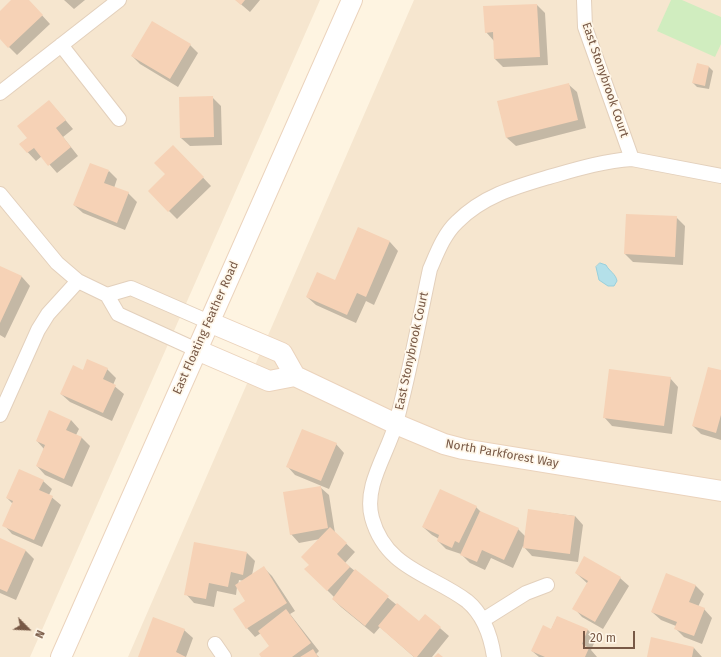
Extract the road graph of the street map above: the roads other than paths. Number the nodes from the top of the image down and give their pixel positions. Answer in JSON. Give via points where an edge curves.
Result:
{"nodes":[{"id":1,"x":119,"y":0,"type":"edge"},
{"id":2,"x":352,"y":0,"type":"edge"},
{"id":3,"x":584,"y":0,"type":"edge"},
{"id":4,"x":62,"y":45,"type":"junction"},
{"id":5,"x":0,"y":94,"type":"edge"},
{"id":6,"x":119,"y":119,"type":"dead end"},
{"id":7,"x":632,"y":159,"type":"junction"},
{"id":8,"x":721,"y":176,"type":"edge"},
{"id":9,"x":0,"y":194,"type":"edge"},
{"id":10,"x":78,"y":281,"type":"junction"},
{"id":11,"x":106,"y":295,"type":"junction"},
{"id":12,"x":209,"y":322,"type":"junction"},
{"id":13,"x":197,"y":350,"type":"junction"},
{"id":14,"x":295,"y":376,"type":"junction"},
{"id":15,"x":0,"y":415,"type":"edge"},
{"id":16,"x":396,"y":424,"type":"junction"},
{"id":17,"x":721,"y":491,"type":"edge"},
{"id":18,"x":547,"y":584,"type":"dead end"},
{"id":19,"x":483,"y":620,"type":"junction"},
{"id":20,"x":215,"y":644,"type":"dead end"},
{"id":21,"x":61,"y":657,"type":"edge"},
{"id":22,"x":224,"y":657,"type":"edge"},
{"id":23,"x":494,"y":657,"type":"edge"}],
"edges":[{"from":1,"to":4,"type":"street"},
{"from":2,"to":12,"type":"main road","name":"East Floating Feather Road"},
{"from":3,"to":7,"type":"street","name":"East Stonybrook Court","via":[[585,27]]},
{"from":4,"to":5,"type":"street"},
{"from":4,"to":6,"type":"street"},
{"from":7,"to":8,"type":"street","name":"East Stonybrook Court"},
{"from":7,"to":16,"type":"street","name":"East Stonybrook Court","via":[[589,165],[504,190],[478,203],[456,223],[439,246],[430,269]]},
{"from":9,"to":10,"type":"street","via":[[56,263]]},
{"from":10,"to":11,"type":"street"},
{"from":10,"to":15,"type":"street","via":[[48,314],[38,330]]},
{"from":11,"to":12,"type":"street","via":[[131,288]]},
{"from":11,"to":13,"type":"street","via":[[118,314]]},
{"from":12,"to":13,"type":"main road","name":"East Floating Feather Road"},
{"from":12,"to":14,"type":"main road","via":[[282,353]]},
{"from":13,"to":14,"type":"main road","via":[[269,381]]},
{"from":13,"to":21,"type":"main road","name":"East Floating Feather Road"},
{"from":14,"to":16,"type":"main road","name":"North Parkforest Way"},
{"from":16,"to":17,"type":"main road","name":"North Parkforest Way","via":[[463,449]]},
{"from":16,"to":19,"type":"street","name":"East Stonybrook Court","via":[[370,493],[372,517],[380,539],[402,563],[468,602]]},
{"from":18,"to":19,"type":"street","via":[[526,593]]},
{"from":19,"to":23,"type":"street","name":"East Stonybrook Court","via":[[491,639]]},
{"from":20,"to":22,"type":"street"}]}
